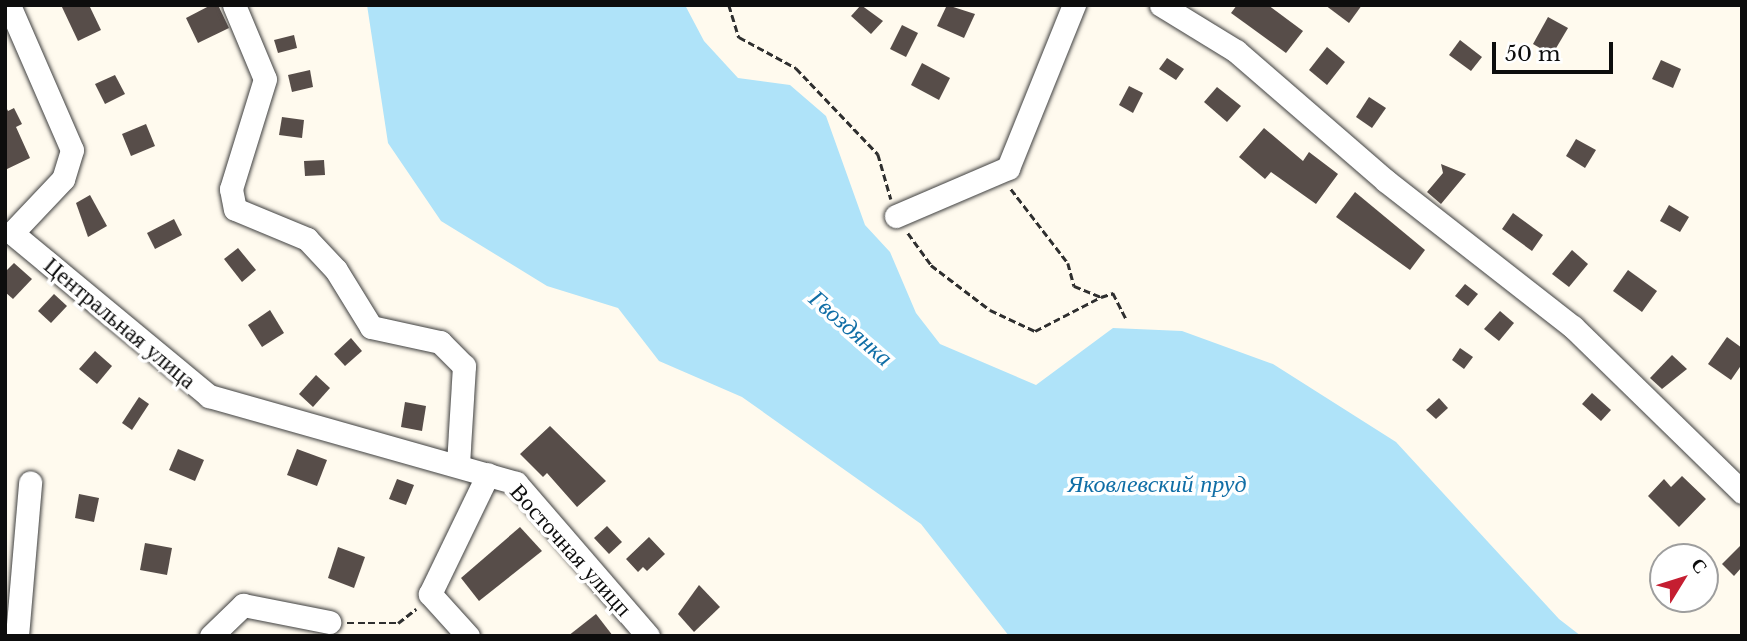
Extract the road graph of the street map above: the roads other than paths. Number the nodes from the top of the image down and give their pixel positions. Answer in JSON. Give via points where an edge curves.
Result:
{"nodes":[{"id":1,"x":9,"y":5,"type":"edge"},
{"id":2,"x":234,"y":5,"type":"edge"},
{"id":3,"x":1074,"y":5,"type":"edge"},
{"id":4,"x":1161,"y":5,"type":"edge"},
{"id":5,"x":896,"y":216,"type":"road end"},
{"id":6,"x":8,"y":237,"type":"edge"},
{"id":7,"x":458,"y":465,"type":"junction"},
{"id":8,"x":488,"y":474,"type":"junction"},
{"id":9,"x":30,"y":484,"type":"dead end"},
{"id":10,"x":1742,"y":492,"type":"edge"},
{"id":11,"x":329,"y":622,"type":"road end"},
{"id":12,"x":17,"y":636,"type":"edge"},
{"id":13,"x":211,"y":636,"type":"edge"},
{"id":14,"x":468,"y":636,"type":"edge"},
{"id":15,"x":648,"y":636,"type":"edge"}],
"edges":[{"from":1,"to":6,"type":"street","name":"Центральная улица","via":[[72,150],[63,179]]},
{"from":2,"to":7,"type":"street","via":[[265,79],[231,189],[235,209],[307,239],[335,270],[370,327],[440,342],[464,366]]},
{"from":3,"to":5,"type":"street","via":[[1008,168]]},
{"from":4,"to":10,"type":"street","via":[[1236,51],[1386,181],[1573,327]]},
{"from":6,"to":7,"type":"street","name":"Центральная улица","via":[[209,396]]},
{"from":7,"to":8,"type":"street","name":"Центральная улица"},
{"from":8,"to":14,"type":"street","via":[[430,594]]},
{"from":8,"to":15,"type":"street","name":"Восточная улицп","via":[[516,483]]},
{"from":9,"to":12,"type":"street"},
{"from":11,"to":13,"type":"street","via":[[243,604]]}]}
